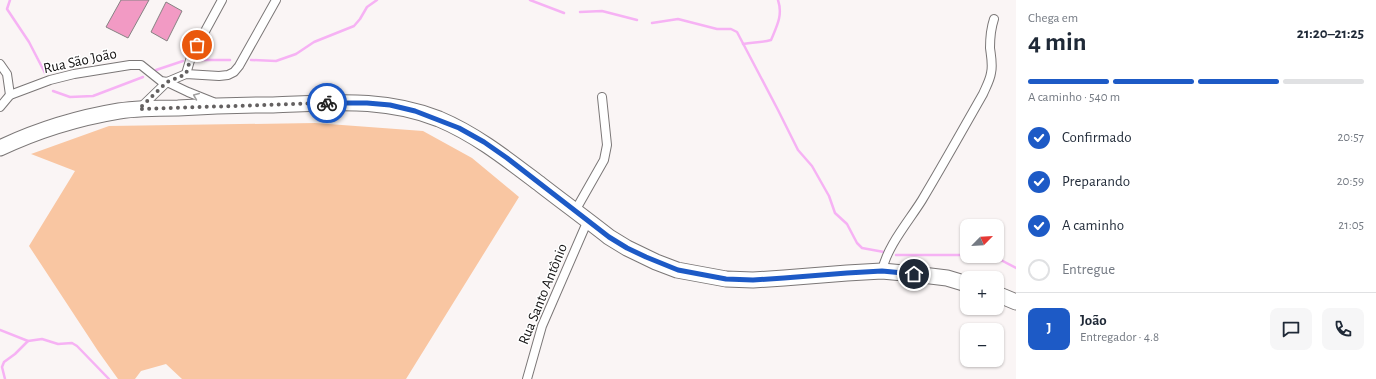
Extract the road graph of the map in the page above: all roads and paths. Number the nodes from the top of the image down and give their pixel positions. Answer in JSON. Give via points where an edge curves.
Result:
{"nodes":[{"id":1,"x":222,"y":0,"type":"edge"},
{"id":2,"x":276,"y":0,"type":"edge"},
{"id":3,"x":994,"y":19,"type":"dead end"},
{"id":4,"x":0,"y":64,"type":"edge"},
{"id":5,"x":186,"y":74,"type":"junction"},
{"id":6,"x":167,"y":82,"type":"junction"},
{"id":7,"x":10,"y":95,"type":"junction"},
{"id":8,"x":602,"y":97,"type":"dead end"},
{"id":9,"x":226,"y":106,"type":"junction"},
{"id":10,"x":0,"y":107,"type":"edge"},
{"id":11,"x":139,"y":109,"type":"junction"},
{"id":12,"x":0,"y":148,"type":"edge"},
{"id":13,"x":575,"y":211,"type":"junction"},
{"id":14,"x":588,"y":220,"type":"junction"},
{"id":15,"x":882,"y":271,"type":"junction"},
{"id":16,"x":960,"y":282,"type":"edge"},
{"id":17,"x":1004,"y":297,"type":"edge"},
{"id":18,"x":1016,"y":302,"type":"edge"},
{"id":19,"x":528,"y":379,"type":"edge"}],
"edges":[{"from":1,"to":5,"type":"street","via":[[191,57]]},
{"from":2,"to":5,"type":"street","via":[[234,72],[219,76]]},
{"from":3,"to":15,"type":"street","via":[[990,42],[991,73],[983,94],[890,250]]},
{"from":4,"to":7,"type":"street","via":[[7,74]]},
{"from":5,"to":6,"type":"street"},
{"from":6,"to":7,"type":"street","name":"Rua São João","via":[[161,81],[141,65],[130,64],[59,78]]},
{"from":9,"to":6,"type":"street","name":"Rua São João","one_way":true},
{"from":6,"to":11,"type":"street"},
{"from":7,"to":10,"type":"street"},
{"from":8,"to":13,"type":"street","via":[[606,152]]},
{"from":9,"to":11,"type":"highway"},
{"from":9,"to":13,"type":"highway","via":[[367,103],[415,111],[459,128],[484,142]]},
{"from":11,"to":12,"type":"highway","via":[[101,114],[65,123],[23,137]]},
{"from":13,"to":14,"type":"highway"},
{"from":14,"to":15,"type":"highway","via":[[609,237],[656,262],[678,270],[720,278],[753,280]]},
{"from":14,"to":19,"type":"street","name":"Rua Santo Antônio","via":[[542,326]]},
{"from":15,"to":16,"type":"highway","via":[[947,278]]},
{"from":17,"to":18,"type":"highway"}]}
